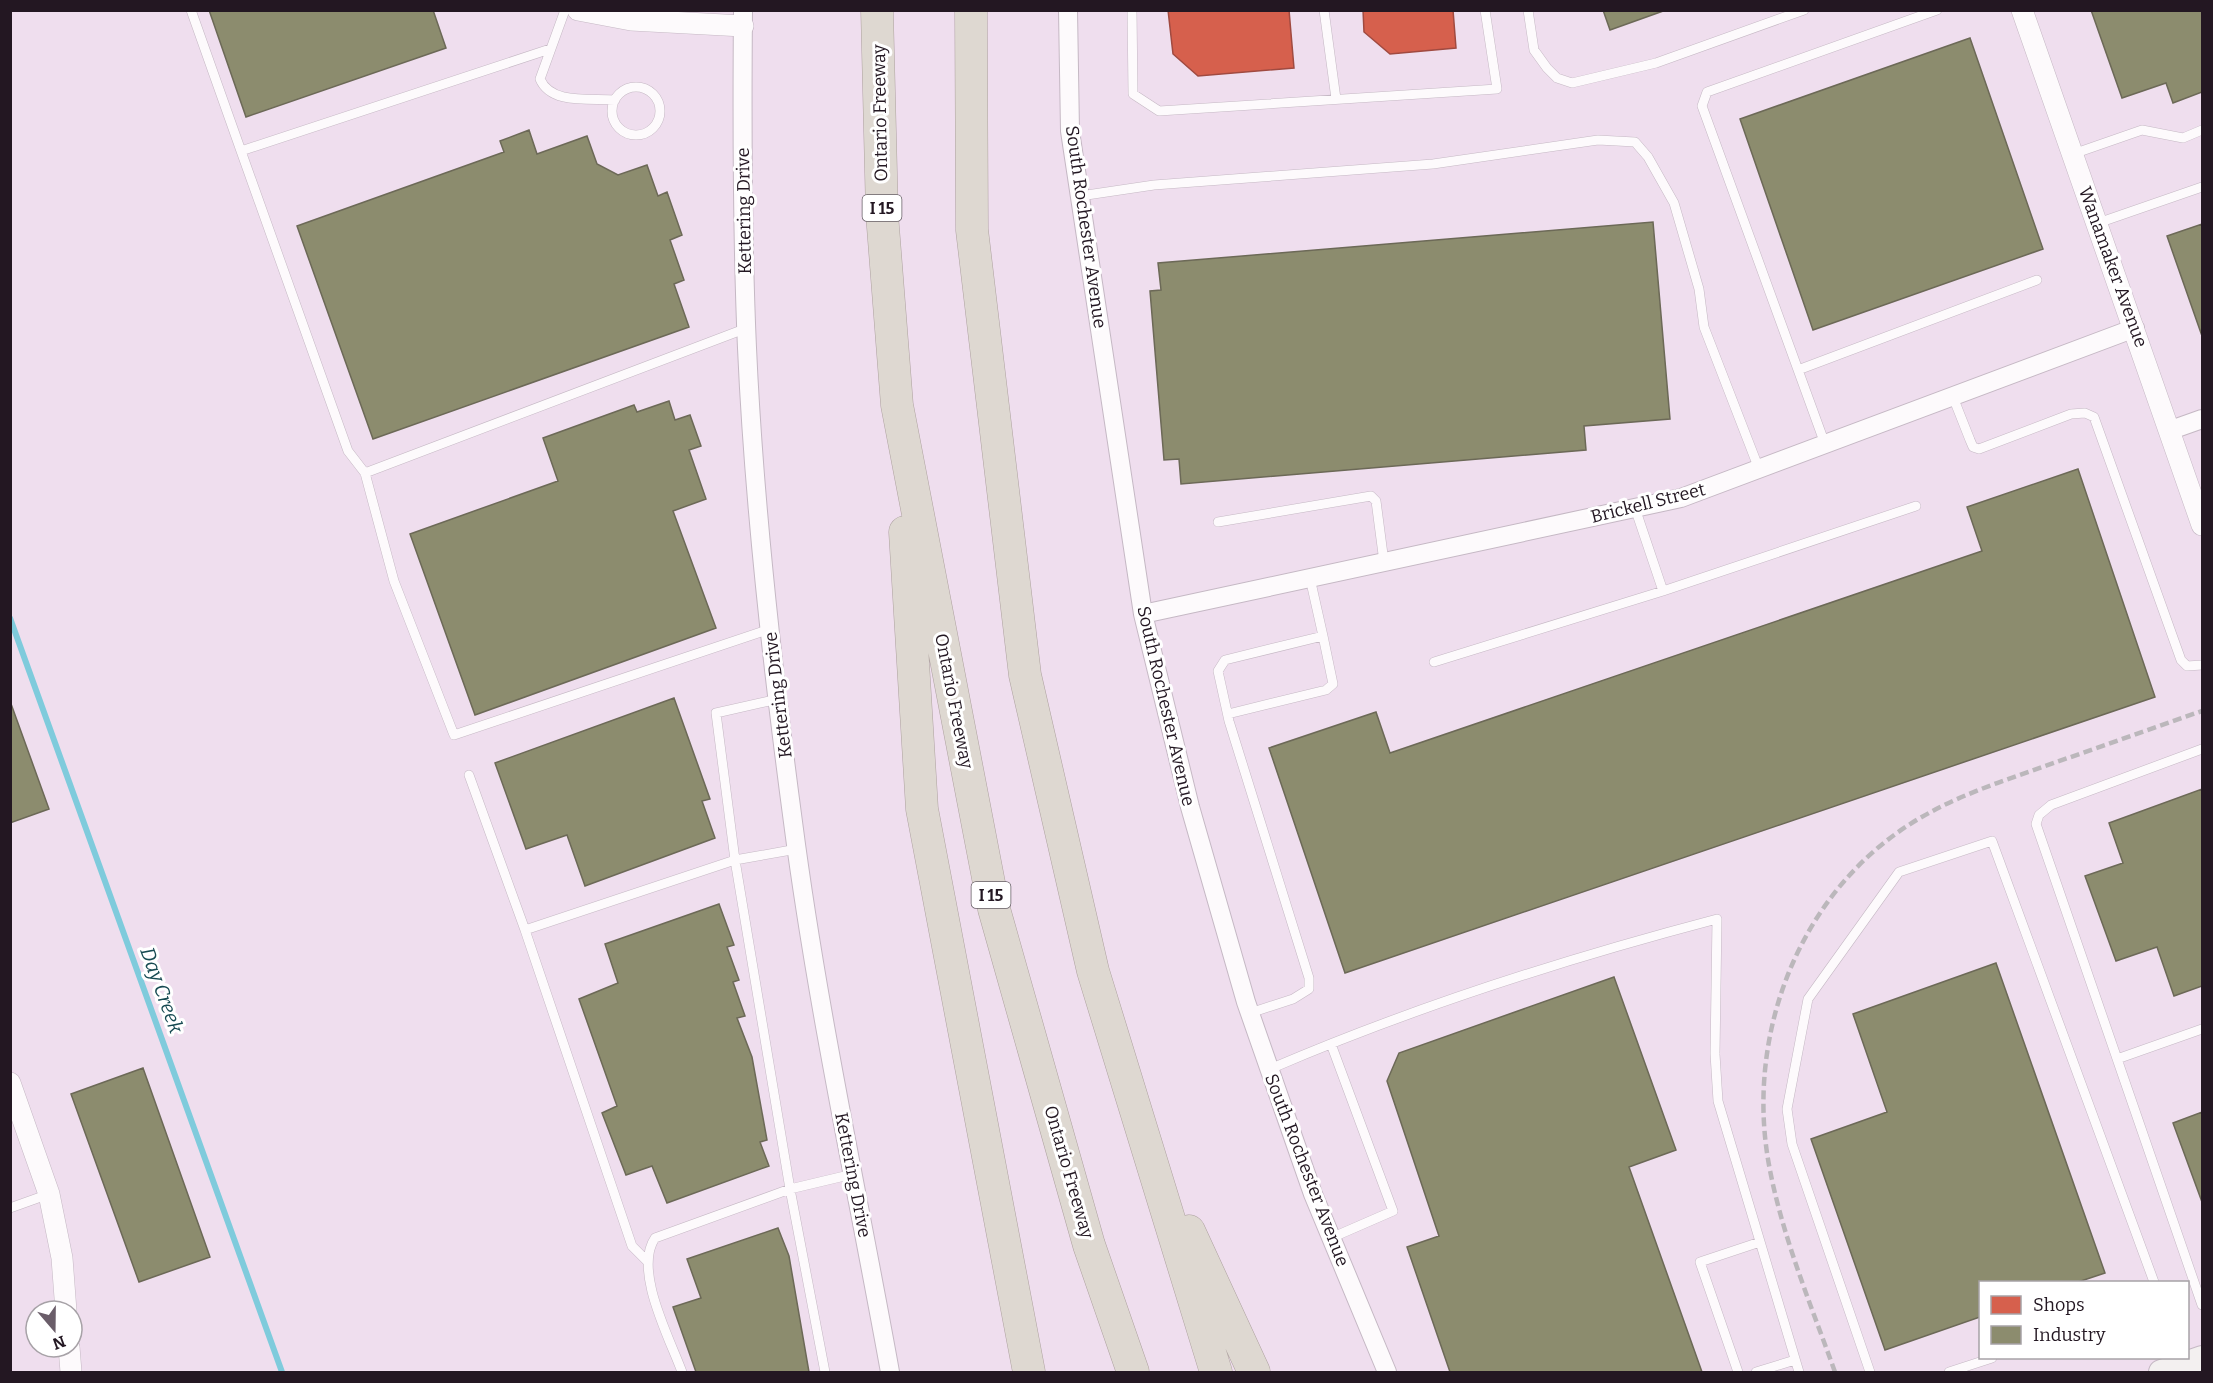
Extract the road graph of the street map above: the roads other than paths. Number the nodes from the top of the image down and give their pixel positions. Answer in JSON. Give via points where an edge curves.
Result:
{"nodes":[{"id":1,"x":191,"y":10,"type":"edge"},
{"id":2,"x":566,"y":10,"type":"edge"},
{"id":3,"x":578,"y":10,"type":"edge"},
{"id":4,"x":877,"y":10,"type":"edge"},
{"id":5,"x":971,"y":10,"type":"edge"},
{"id":6,"x":1068,"y":10,"type":"edge"},
{"id":7,"x":1132,"y":10,"type":"edge"},
{"id":8,"x":1324,"y":10,"type":"edge"},
{"id":9,"x":1485,"y":10,"type":"edge"},
{"id":10,"x":1528,"y":10,"type":"edge"},
{"id":11,"x":1804,"y":10,"type":"edge"},
{"id":12,"x":1937,"y":10,"type":"edge"},
{"id":13,"x":2022,"y":10,"type":"edge"},
{"id":14,"x":743,"y":18,"type":"edge"},
{"id":15,"x":550,"y":49,"type":"junction"},
{"id":16,"x":1336,"y":99,"type":"junction"},
{"id":17,"x":615,"y":100,"type":"junction"},
{"id":18,"x":2202,"y":130,"type":"edge"},
{"id":19,"x":242,"y":151,"type":"junction"},
{"id":20,"x":2073,"y":154,"type":"junction"},
{"id":21,"x":2202,"y":188,"type":"edge"},
{"id":22,"x":1080,"y":196,"type":"junction"},
{"id":23,"x":2098,"y":223,"type":"junction"},
{"id":24,"x":2037,"y":280,"type":"dead end"},
{"id":25,"x":747,"y":328,"type":"junction"},
{"id":26,"x":2135,"y":328,"type":"junction"},
{"id":27,"x":1798,"y":370,"type":"junction"},
{"id":28,"x":1953,"y":397,"type":"junction"},
{"id":29,"x":897,"y":405,"type":"junction"},
{"id":30,"x":2202,"y":419,"type":"edge"},
{"id":31,"x":2171,"y":430,"type":"junction"},
{"id":32,"x":1825,"y":444,"type":"junction"},
{"id":33,"x":1759,"y":469,"type":"junction"},
{"id":34,"x":365,"y":473,"type":"junction"},
{"id":35,"x":1916,"y":506,"type":"dead end"},
{"id":36,"x":1635,"y":508,"type":"junction"},
{"id":37,"x":1218,"y":522,"type":"dead end"},
{"id":38,"x":2202,"y":525,"type":"edge"},
{"id":39,"x":1384,"y":562,"type":"junction"},
{"id":40,"x":1310,"y":578,"type":"junction"},
{"id":41,"x":1663,"y":591,"type":"junction"},
{"id":42,"x":1143,"y":614,"type":"junction"},
{"id":43,"x":770,"y":629,"type":"junction"},
{"id":44,"x":1323,"y":636,"type":"junction"},
{"id":45,"x":1434,"y":662,"type":"dead end"},
{"id":46,"x":2202,"y":665,"type":"edge"},
{"id":47,"x":778,"y":699,"type":"junction"},
{"id":48,"x":1228,"y":714,"type":"junction"},
{"id":49,"x":2202,"y":749,"type":"edge"},
{"id":50,"x":469,"y":776,"type":"dead end"},
{"id":51,"x":797,"y":849,"type":"junction"},
{"id":52,"x":735,"y":860,"type":"junction"},
{"id":53,"x":525,"y":930,"type":"junction"},
{"id":54,"x":1250,"y":1013,"type":"junction"},
{"id":55,"x":2202,"y":1029,"type":"edge"},
{"id":56,"x":1331,"y":1044,"type":"junction"},
{"id":57,"x":2117,"y":1059,"type":"junction"},
{"id":58,"x":1269,"y":1069,"type":"junction"},
{"id":59,"x":10,"y":1083,"type":"edge"},
{"id":60,"x":1135,"y":1113,"type":"junction"},
{"id":61,"x":853,"y":1174,"type":"junction"},
{"id":62,"x":789,"y":1189,"type":"junction"},
{"id":63,"x":49,"y":1194,"type":"junction"},
{"id":64,"x":10,"y":1208,"type":"edge"},
{"id":65,"x":1331,"y":1238,"type":"junction"},
{"id":66,"x":1760,"y":1242,"type":"junction"},
{"id":67,"x":648,"y":1262,"type":"junction"},
{"id":68,"x":2199,"y":1280,"type":"edge"},
{"id":69,"x":2154,"y":1281,"type":"edge"},
{"id":70,"x":65,"y":1299,"type":"edge"},
{"id":71,"x":2202,"y":1305,"type":"edge"},
{"id":72,"x":1018,"y":1313,"type":"junction"},
{"id":73,"x":1795,"y":1359,"type":"junction"},
{"id":74,"x":1989,"y":1359,"type":"edge"},
{"id":75,"x":682,"y":1372,"type":"edge"},
{"id":76,"x":825,"y":1372,"type":"edge"},
{"id":77,"x":890,"y":1372,"type":"edge"},
{"id":78,"x":1029,"y":1372,"type":"edge"},
{"id":79,"x":1036,"y":1372,"type":"edge"},
{"id":80,"x":1133,"y":1372,"type":"edge"},
{"id":81,"x":1215,"y":1372,"type":"edge"},
{"id":82,"x":1254,"y":1372,"type":"edge"},
{"id":83,"x":1387,"y":1372,"type":"edge"},
{"id":84,"x":1738,"y":1372,"type":"edge"},
{"id":85,"x":1756,"y":1372,"type":"edge"},
{"id":86,"x":1799,"y":1372,"type":"edge"},
{"id":87,"x":1870,"y":1372,"type":"edge"},
{"id":88,"x":1949,"y":1372,"type":"edge"}],
"edges":[{"from":1,"to":19,"type":"lane"},
{"from":2,"to":15,"type":"lane"},
{"from":3,"to":14,"type":"street","via":[[631,20]]},
{"from":4,"to":29,"type":"highway","name":"Ontario Freeway","number":"I 15","via":[[882,214]]},
{"from":5,"to":60,"type":"highway","via":[[972,230],[1025,675],[1093,971]]},
{"from":6,"to":22,"type":"street","name":"South Rochester Avenue","via":[[1070,130]]},
{"from":7,"to":16,"type":"lane","via":[[1133,94],[1159,111]]},
{"from":8,"to":16,"type":"lane"},
{"from":9,"to":16,"type":"lane","via":[[1497,89]]},
{"from":10,"to":11,"type":"lane","via":[[1534,50],[1557,78],[1572,83],[1656,63]]},
{"from":12,"to":27,"type":"lane","via":[[1707,92],[1702,106]]},
{"from":13,"to":20,"type":"street","name":"Wanamaker Avenue"},
{"from":14,"to":25,"type":"street","name":"Kettering Drive","via":[[742,216]]},
{"from":15,"to":17,"type":"lane","via":[[540,80],[544,89],[554,96]]},
{"from":15,"to":19,"type":"lane"},
{"from":17,"to":17,"type":"lane","via":[[626,89],[642,87],[655,95],[659,118],[650,131],[627,133],[612,115]]},
{"from":18,"to":20,"type":"lane","via":[[2183,138],[2142,130]]},
{"from":19,"to":34,"type":"lane","via":[[348,451]]},
{"from":20,"to":23,"type":"street","name":"Wanamaker Avenue"},
{"from":21,"to":23,"type":"lane"},
{"from":22,"to":33,"type":"lane","via":[[1154,185],[1434,164],[1598,140],[1635,142],[1674,203],[1699,289],[1704,327]]},
{"from":22,"to":42,"type":"street","name":"South Rochester Avenue"},
{"from":23,"to":26,"type":"street","name":"Wanamaker Avenue"},
{"from":24,"to":27,"type":"lane"},
{"from":25,"to":34,"type":"lane"},
{"from":25,"to":43,"type":"street","name":"Kettering Drive","via":[[756,486]]},
{"from":26,"to":28,"type":"street","name":"Brickell Street"},
{"from":26,"to":31,"type":"street","name":"Wanamaker Avenue"},
{"from":27,"to":32,"type":"lane"},
{"from":28,"to":32,"type":"street","name":"Brickell Street"},
{"from":28,"to":46,"type":"lane","via":[[1973,447],[1979,449],[2071,414],[2094,417],[2181,660],[2187,666]]},
{"from":29,"to":72,"type":"highway","via":[[921,809]]},
{"from":29,"to":80,"type":"highway","name":"Ontario Freeway","number":"I 15","via":[[994,909],[1089,1245]]},
{"from":30,"to":31,"type":"street"},
{"from":31,"to":38,"type":"street","name":"Wanamaker Avenue"},
{"from":32,"to":33,"type":"street","name":"Brickell Street"},
{"from":33,"to":36,"type":"street","name":"Brickell Street","via":[[1682,498]]},
{"from":34,"to":43,"type":"lane","via":[[394,581],[454,735]]},
{"from":35,"to":41,"type":"lane"},
{"from":36,"to":39,"type":"street","name":"Brickell Street"},
{"from":36,"to":41,"type":"lane"},
{"from":37,"to":39,"type":"lane","via":[[1371,495],[1376,501]]},
{"from":39,"to":40,"type":"street","name":"Brickell Street"},
{"from":40,"to":42,"type":"street","name":"Brickell Street"},
{"from":40,"to":44,"type":"lane"},
{"from":41,"to":45,"type":"lane"},
{"from":42,"to":54,"type":"street","name":"South Rochester Avenue","via":[[1190,807]]},
{"from":43,"to":47,"type":"street","name":"Kettering Drive"},
{"from":44,"to":48,"type":"lane","via":[[1225,660],[1218,671]]},
{"from":44,"to":48,"type":"lane","via":[[1333,684],[1326,690]]},
{"from":47,"to":51,"type":"street","name":"Kettering Drive"},
{"from":47,"to":52,"type":"lane","via":[[716,713]]},
{"from":48,"to":54,"type":"lane","via":[[1309,978],[1309,989],[1293,999]]},
{"from":49,"to":57,"type":"lane","via":[[2051,805],[2039,815],[2036,824]]},
{"from":50,"to":53,"type":"lane"},
{"from":51,"to":52,"type":"lane"},
{"from":51,"to":61,"type":"street","name":"Kettering Drive","via":[[826,1035]]},
{"from":52,"to":53,"type":"lane"},
{"from":52,"to":62,"type":"lane"},
{"from":53,"to":67,"type":"lane","via":[[632,1246]]},
{"from":54,"to":58,"type":"street","name":"South Rochester Avenue"},
{"from":55,"to":57,"type":"lane"},
{"from":56,"to":58,"type":"lane"},
{"from":56,"to":65,"type":"lane","via":[[1393,1211]]},
{"from":56,"to":66,"type":"lane","via":[[1607,948],[1717,919],[1718,1101]]},
{"from":57,"to":68,"type":"lane"},
{"from":58,"to":65,"type":"street","name":"South Rochester Avenue"},
{"from":59,"to":63,"type":"street"},
{"from":60,"to":81,"type":"highway"},
{"from":60,"to":82,"type":"highway"},
{"from":61,"to":62,"type":"lane"},
{"from":61,"to":77,"type":"street","name":"Kettering Drive"},
{"from":62,"to":67,"type":"lane","via":[[655,1238],[649,1246]]},
{"from":62,"to":76,"type":"lane"},
{"from":63,"to":64,"type":"lane"},
{"from":63,"to":70,"type":"street","via":[[62,1258]]},
{"from":65,"to":83,"type":"street","name":"South Rochester Avenue"},
{"from":66,"to":73,"type":"lane"},
{"from":66,"to":84,"type":"lane","via":[[1700,1262]]},
{"from":67,"to":75,"type":"lane","via":[[648,1278]]},
{"from":68,"to":71,"type":"lane"},
{"from":69,"to":87,"type":"lane","via":[[1992,841],[1899,872],[1808,999],[1787,1109],[1792,1144]]},
{"from":72,"to":78,"type":"highway"},
{"from":72,"to":79,"type":"highway"},
{"from":73,"to":85,"type":"lane"},
{"from":73,"to":86,"type":"lane"},
{"from":74,"to":88,"type":"lane"}]}
